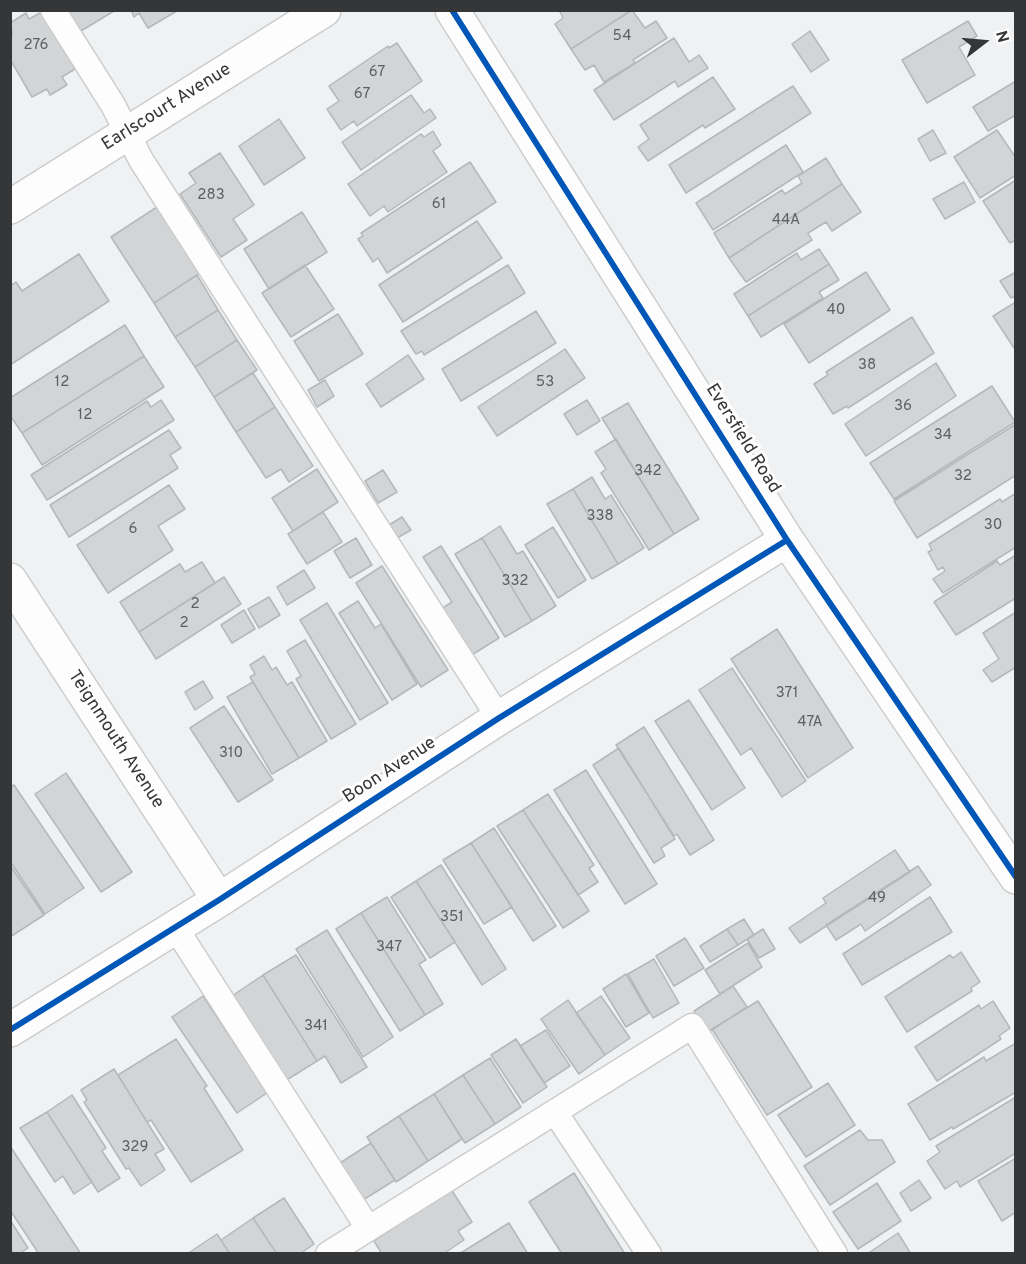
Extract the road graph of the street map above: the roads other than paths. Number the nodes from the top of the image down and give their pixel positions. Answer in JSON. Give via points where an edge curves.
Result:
{"nodes":[{"id":1,"x":53,"y":10,"type":"edge"},
{"id":2,"x":324,"y":10,"type":"edge"},
{"id":3,"x":452,"y":10,"type":"edge"},
{"id":4,"x":127,"y":133,"type":"junction"},
{"id":5,"x":10,"y":207,"type":"edge"},
{"id":6,"x":787,"y":540,"type":"junction"},
{"id":7,"x":10,"y":580,"type":"edge"},
{"id":8,"x":499,"y":718,"type":"junction"},
{"id":9,"x":1016,"y":877,"type":"edge"},
{"id":10,"x":219,"y":900,"type":"junction"},
{"id":11,"x":175,"y":927,"type":"junction"},
{"id":12,"x":10,"y":1030,"type":"edge"},
{"id":13,"x":555,"y":1112,"type":"junction"},
{"id":14,"x":368,"y":1228,"type":"junction"},
{"id":15,"x":328,"y":1254,"type":"edge"},
{"id":16,"x":649,"y":1254,"type":"edge"},
{"id":17,"x":835,"y":1254,"type":"edge"}],
"edges":[{"from":1,"to":4,"type":"lane"},
{"from":2,"to":4,"type":"street","name":"Earlscourt Avenue"},
{"from":3,"to":6,"type":"street","name":"Eversfield Road"},
{"from":4,"to":5,"type":"street","name":"Earlscourt Avenue"},
{"from":4,"to":8,"type":"lane"},
{"from":6,"to":8,"type":"street","name":"Boon Avenue"},
{"from":6,"to":9,"type":"street","name":"Eversfield Road"},
{"from":7,"to":10,"type":"street","name":"Teignmouth Avenue"},
{"from":8,"to":10,"type":"street","name":"Boon Avenue"},
{"from":10,"to":11,"type":"street","name":"Boon Avenue"},
{"from":11,"to":12,"type":"street","name":"Boon Avenue"},
{"from":11,"to":14,"type":"lane"},
{"from":13,"to":14,"type":"lane"},
{"from":13,"to":16,"type":"lane"},
{"from":13,"to":17,"type":"lane","via":[[692,1026]]},
{"from":14,"to":15,"type":"lane"}]}
